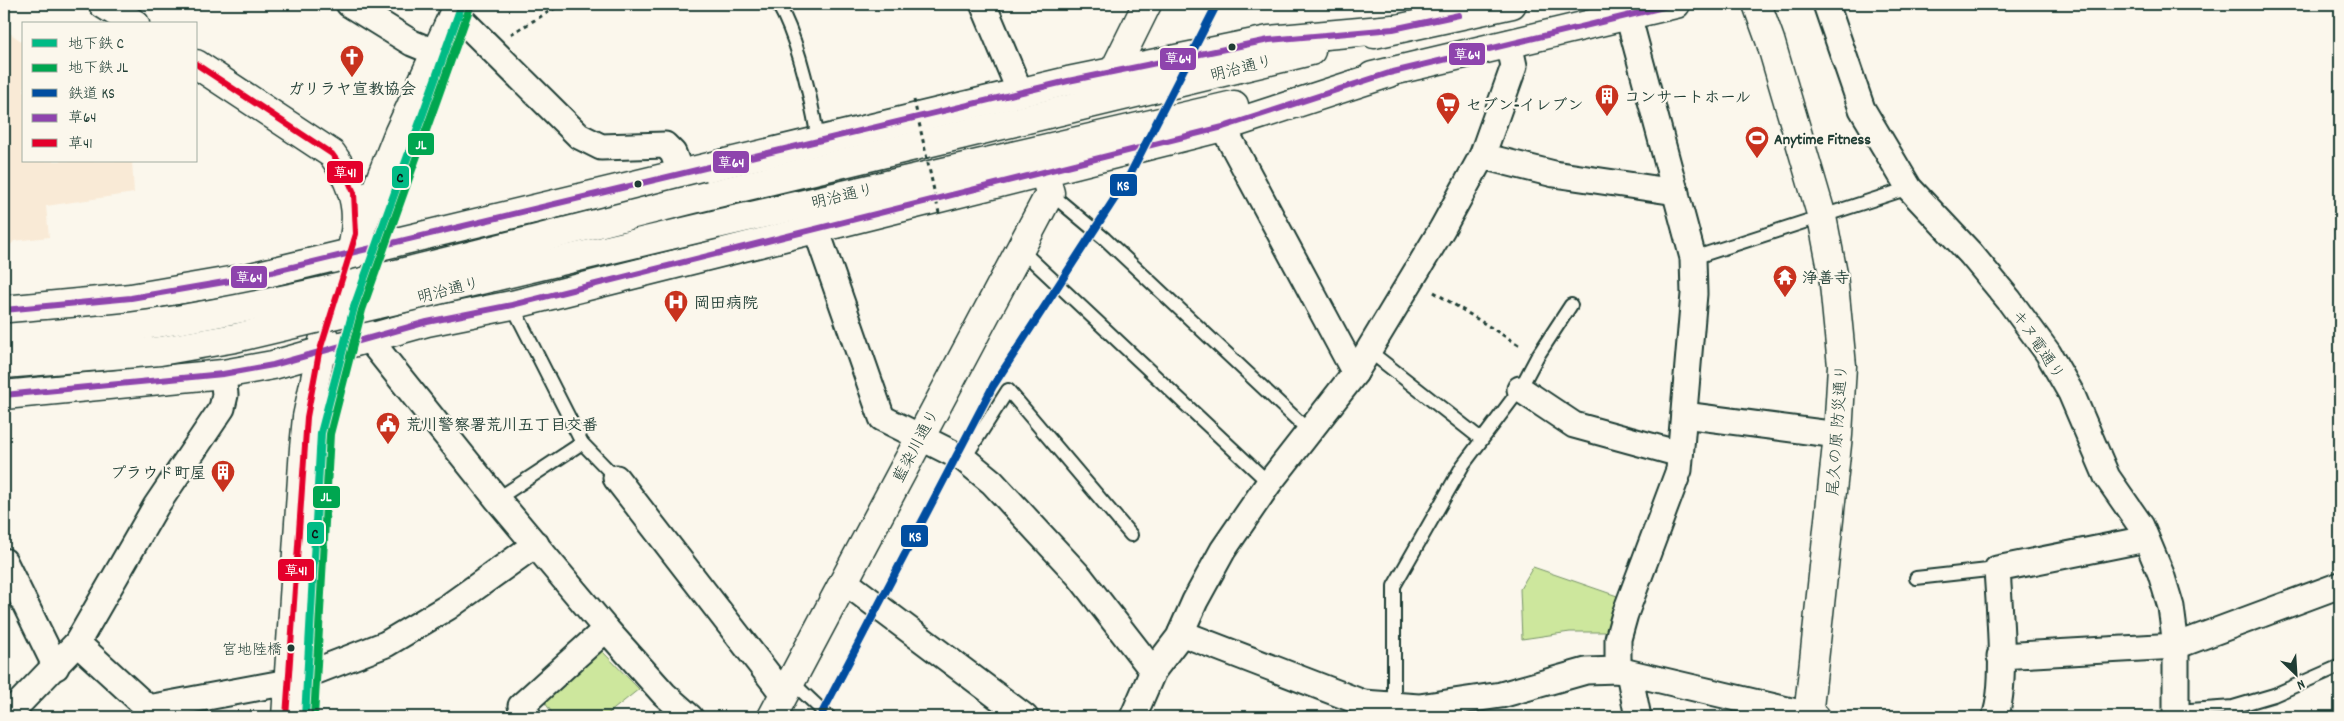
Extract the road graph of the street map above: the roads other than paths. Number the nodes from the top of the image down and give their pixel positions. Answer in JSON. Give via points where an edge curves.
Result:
{"nodes":[{"id":1,"x":103,"y":4,"type":"edge"},
{"id":2,"x":350,"y":4,"type":"edge"},
{"id":3,"x":778,"y":4,"type":"edge"},
{"id":4,"x":1147,"y":4,"type":"edge"},
{"id":5,"x":1512,"y":4,"type":"edge"},
{"id":6,"x":1676,"y":4,"type":"edge"},
{"id":7,"x":1757,"y":4,"type":"edge"},
{"id":8,"x":1826,"y":4,"type":"edge"},
{"id":9,"x":991,"y":6,"type":"edge"},
{"id":10,"x":456,"y":8,"type":"edge"},
{"id":11,"x":1432,"y":12,"type":"edge"},
{"id":12,"x":1628,"y":16,"type":"junction"},
{"id":13,"x":132,"y":22,"type":"edge"},
{"id":14,"x":1393,"y":30,"type":"junction"},
{"id":15,"x":1509,"y":43,"type":"junction"},
{"id":16,"x":434,"y":52,"type":"junction"},
{"id":17,"x":198,"y":65,"type":"edge"},
{"id":18,"x":1114,"y":71,"type":"junction"},
{"id":19,"x":1389,"y":73,"type":"junction"},
{"id":20,"x":1020,"y":92,"type":"junction"},
{"id":21,"x":1223,"y":127,"type":"junction"},
{"id":22,"x":818,"y":139,"type":"junction"},
{"id":23,"x":1482,"y":156,"type":"junction"},
{"id":24,"x":681,"y":174,"type":"junction"},
{"id":25,"x":1047,"y":182,"type":"junction"},
{"id":26,"x":1909,"y":188,"type":"junction"},
{"id":27,"x":1676,"y":192,"type":"junction"},
{"id":28,"x":1822,"y":217,"type":"junction"},
{"id":29,"x":816,"y":229,"type":"junction"},
{"id":30,"x":1020,"y":249,"type":"junction"},
{"id":31,"x":351,"y":254,"type":"junction"},
{"id":32,"x":1693,"y":258,"type":"junction"},
{"id":33,"x":512,"y":305,"type":"junction"},
{"id":34,"x":1572,"y":305,"type":"dead end"},
{"id":35,"x":4,"y":310,"type":"edge"},
{"id":36,"x":4,"y":338,"type":"edge"},
{"id":37,"x":369,"y":339,"type":"junction"},
{"id":38,"x":1368,"y":350,"type":"junction"},
{"id":39,"x":319,"y":353,"type":"junction"},
{"id":40,"x":4,"y":364,"type":"edge"},
{"id":41,"x":1355,"y":373,"type":"junction"},
{"id":42,"x":223,"y":374,"type":"junction"},
{"id":43,"x":1520,"y":390,"type":"junction"},
{"id":44,"x":4,"y":395,"type":"edge"},
{"id":45,"x":1684,"y":415,"type":"junction"},
{"id":46,"x":1309,"y":431,"type":"junction"},
{"id":47,"x":1838,"y":435,"type":"junction"},
{"id":48,"x":920,"y":436,"type":"junction"},
{"id":49,"x":1481,"y":439,"type":"junction"},
{"id":50,"x":582,"y":443,"type":"junction"},
{"id":51,"x":1680,"y":454,"type":"junction"},
{"id":52,"x":964,"y":459,"type":"junction"},
{"id":53,"x":616,"y":478,"type":"joint"},
{"id":54,"x":1269,"y":483,"type":"junction"},
{"id":55,"x":497,"y":498,"type":"junction"},
{"id":56,"x":1131,"y":534,"type":"dead end"},
{"id":57,"x":2146,"y":539,"type":"junction"},
{"id":58,"x":536,"y":544,"type":"junction"},
{"id":59,"x":4,"y":561,"type":"edge"},
{"id":60,"x":1998,"y":569,"type":"junction"},
{"id":61,"x":1916,"y":578,"type":"dead end"},
{"id":62,"x":844,"y":581,"type":"junction"},
{"id":63,"x":2340,"y":585,"type":"edge"},
{"id":64,"x":606,"y":629,"type":"junction"},
{"id":65,"x":1181,"y":633,"type":"junction"},
{"id":66,"x":77,"y":643,"type":"junction"},
{"id":67,"x":2176,"y":646,"type":"junction"},
{"id":68,"x":2000,"y":656,"type":"junction"},
{"id":69,"x":2340,"y":666,"type":"edge"},
{"id":70,"x":56,"y":668,"type":"junction"},
{"id":71,"x":1153,"y":670,"type":"junction"},
{"id":72,"x":1624,"y":672,"type":"junction"},
{"id":73,"x":288,"y":682,"type":"junction"},
{"id":74,"x":783,"y":698,"type":"edge"},
{"id":75,"x":1394,"y":705,"type":"junction"},
{"id":76,"x":1366,"y":710,"type":"edge"},
{"id":77,"x":2176,"y":714,"type":"edge"},
{"id":78,"x":6,"y":717,"type":"edge"},
{"id":79,"x":286,"y":717,"type":"edge"},
{"id":80,"x":529,"y":717,"type":"edge"},
{"id":81,"x":690,"y":717,"type":"edge"},
{"id":82,"x":830,"y":717,"type":"edge"},
{"id":83,"x":1025,"y":717,"type":"edge"},
{"id":84,"x":1133,"y":717,"type":"edge"},
{"id":85,"x":1638,"y":717,"type":"edge"},
{"id":86,"x":1811,"y":717,"type":"edge"},
{"id":87,"x":1995,"y":717,"type":"edge"}],
"edges":[{"from":1,"to":13,"type":"main road"},
{"from":2,"to":16,"type":"street","via":[[412,43]]},
{"from":3,"to":22,"type":"lane","via":[[788,22]]},
{"from":4,"to":18,"type":"main road"},
{"from":5,"to":11,"type":"main road","name":"明治通り"},
{"from":6,"to":12,"type":"main road","name":"明治通り"},
{"from":7,"to":28,"type":"main road","name":"尾久の原 防災通り"},
{"from":8,"to":26,"type":"street","name":"キヌ電通り","via":[[1862,109]]},
{"from":9,"to":20,"type":"street"},
{"from":10,"to":16,"type":"main road"},
{"from":10,"to":24,"type":"street","via":[[488,48],[579,136],[601,147],[665,145],[673,153]]},
{"from":11,"to":14,"type":"main road","name":"明治通り"},
{"from":12,"to":15,"type":"main road","name":"明治通り"},
{"from":12,"to":27,"type":"street"},
{"from":14,"to":18,"type":"main road","via":[[1269,40]]},
{"from":14,"to":36,"type":"main road","name":"明治通り","bridge":true,"via":[[320,291],[156,324]]},
{"from":15,"to":19,"type":"main road","name":"明治通り"},
{"from":15,"to":23,"type":"street","via":[[1514,66]]},
{"from":16,"to":31,"type":"main road"},
{"from":17,"to":31,"type":"main road","via":[[332,154],[354,193],[356,234]]},
{"from":18,"to":20,"type":"main road"},
{"from":19,"to":21,"type":"main road"},
{"from":19,"to":40,"type":"main road","name":"明治通り","bridge":true,"via":[[1185,116],[235,338],[160,351]]},
{"from":20,"to":22,"type":"main road"},
{"from":21,"to":25,"type":"main road"},
{"from":21,"to":41,"type":"street"},
{"from":22,"to":24,"type":"main road"},
{"from":23,"to":27,"type":"street","via":[[1554,174]]},
{"from":23,"to":38,"type":"street"},
{"from":24,"to":31,"type":"main road"},
{"from":25,"to":29,"type":"main road"},
{"from":25,"to":30,"type":"main road","name":"藍染川通り"},
{"from":25,"to":46,"type":"lane"},
{"from":26,"to":28,"type":"lane"},
{"from":26,"to":57,"type":"street","name":"キヌ電通り","via":[[1971,254],[2048,353],[2071,393],[2107,477],[2141,526]]},
{"from":27,"to":32,"type":"street"},
{"from":28,"to":32,"type":"lane"},
{"from":28,"to":47,"type":"main road","name":"尾久の原 防災通り","via":[[1833,274],[1842,366]]},
{"from":29,"to":33,"type":"main road"},
{"from":29,"to":48,"type":"street","via":[[882,418]]},
{"from":30,"to":48,"type":"main road","name":"藍染川通り"},
{"from":30,"to":54,"type":"lane"},
{"from":31,"to":35,"type":"main road","via":[[242,279],[131,298]]},
{"from":31,"to":37,"type":"street","via":[[348,290],[356,316]]},
{"from":31,"to":39,"type":"main road"},
{"from":32,"to":45,"type":"street","via":[[1694,294]]},
{"from":33,"to":37,"type":"main road","via":[[427,322]]},
{"from":33,"to":50,"type":"lane"},
{"from":34,"to":43,"type":"lane","via":[[1537,357]]},
{"from":37,"to":39,"type":"main road"},
{"from":37,"to":55,"type":"street"},
{"from":38,"to":41,"type":"street"},
{"from":38,"to":49,"type":"lane"},
{"from":39,"to":42,"type":"main road"},
{"from":39,"to":73,"type":"main road","via":[[304,448]]},
{"from":41,"to":46,"type":"street"},
{"from":42,"to":44,"type":"main road"},
{"from":42,"to":66,"type":"street","via":[[225,395],[222,408],[156,506]]},
{"from":43,"to":49,"type":"lane"},
{"from":43,"to":51,"type":"street","via":[[1574,425]]},
{"from":45,"to":47,"type":"street"},
{"from":45,"to":51,"type":"street"},
{"from":46,"to":54,"type":"street"},
{"from":47,"to":86,"type":"main road","name":"尾久の原 防災通り"},
{"from":48,"to":52,"type":"street"},
{"from":48,"to":62,"type":"main road","name":"藍染川通り"},
{"from":49,"to":75,"type":"lane","via":[[1394,586]]},
{"from":50,"to":53,"type":"lane"},
{"from":50,"to":55,"type":"lane"},
{"from":51,"to":72,"type":"street","via":[[1679,470],[1618,639]]},
{"from":52,"to":56,"type":"lane","via":[[1008,390]]},
{"from":52,"to":71,"type":"street","via":[[992,482],[1067,562]]},
{"from":53,"to":74,"type":"street"},
{"from":54,"to":65,"type":"street","via":[[1223,550]]},
{"from":55,"to":58,"type":"street"},
{"from":57,"to":60,"type":"street"},
{"from":57,"to":67,"type":"street","name":"キヌ電通り","via":[[2161,574]]},
{"from":58,"to":64,"type":"street"},
{"from":58,"to":73,"type":"street","via":[[448,607],[386,644]]},
{"from":59,"to":70,"type":"street"},
{"from":60,"to":61,"type":"lane"},
{"from":60,"to":68,"type":"street"},
{"from":62,"to":74,"type":"main road","name":"藍染川通り"},
{"from":62,"to":83,"type":"street"},
{"from":63,"to":67,"type":"street"},
{"from":64,"to":80,"type":"street","via":[[521,706]]},
{"from":64,"to":81,"type":"street","via":[[664,694]]},
{"from":65,"to":71,"type":"street"},
{"from":65,"to":76,"type":"street"},
{"from":66,"to":70,"type":"street"},
{"from":66,"to":73,"type":"street","via":[[148,708]]},
{"from":67,"to":68,"type":"street"},
{"from":67,"to":77,"type":"street","name":"キヌ電通り"},
{"from":68,"to":87,"type":"street","via":[[1999,706]]},
{"from":69,"to":77,"type":"lane","via":[[2274,695],[2233,707]]},
{"from":70,"to":78,"type":"street"},
{"from":71,"to":84,"type":"street"},
{"from":72,"to":75,"type":"street","via":[[1586,671],[1501,695],[1419,707]]},
{"from":72,"to":85,"type":"street"},
{"from":72,"to":86,"type":"street"},
{"from":73,"to":79,"type":"main road"},
{"from":74,"to":82,"type":"lane"},
{"from":75,"to":76,"type":"street"}]}
